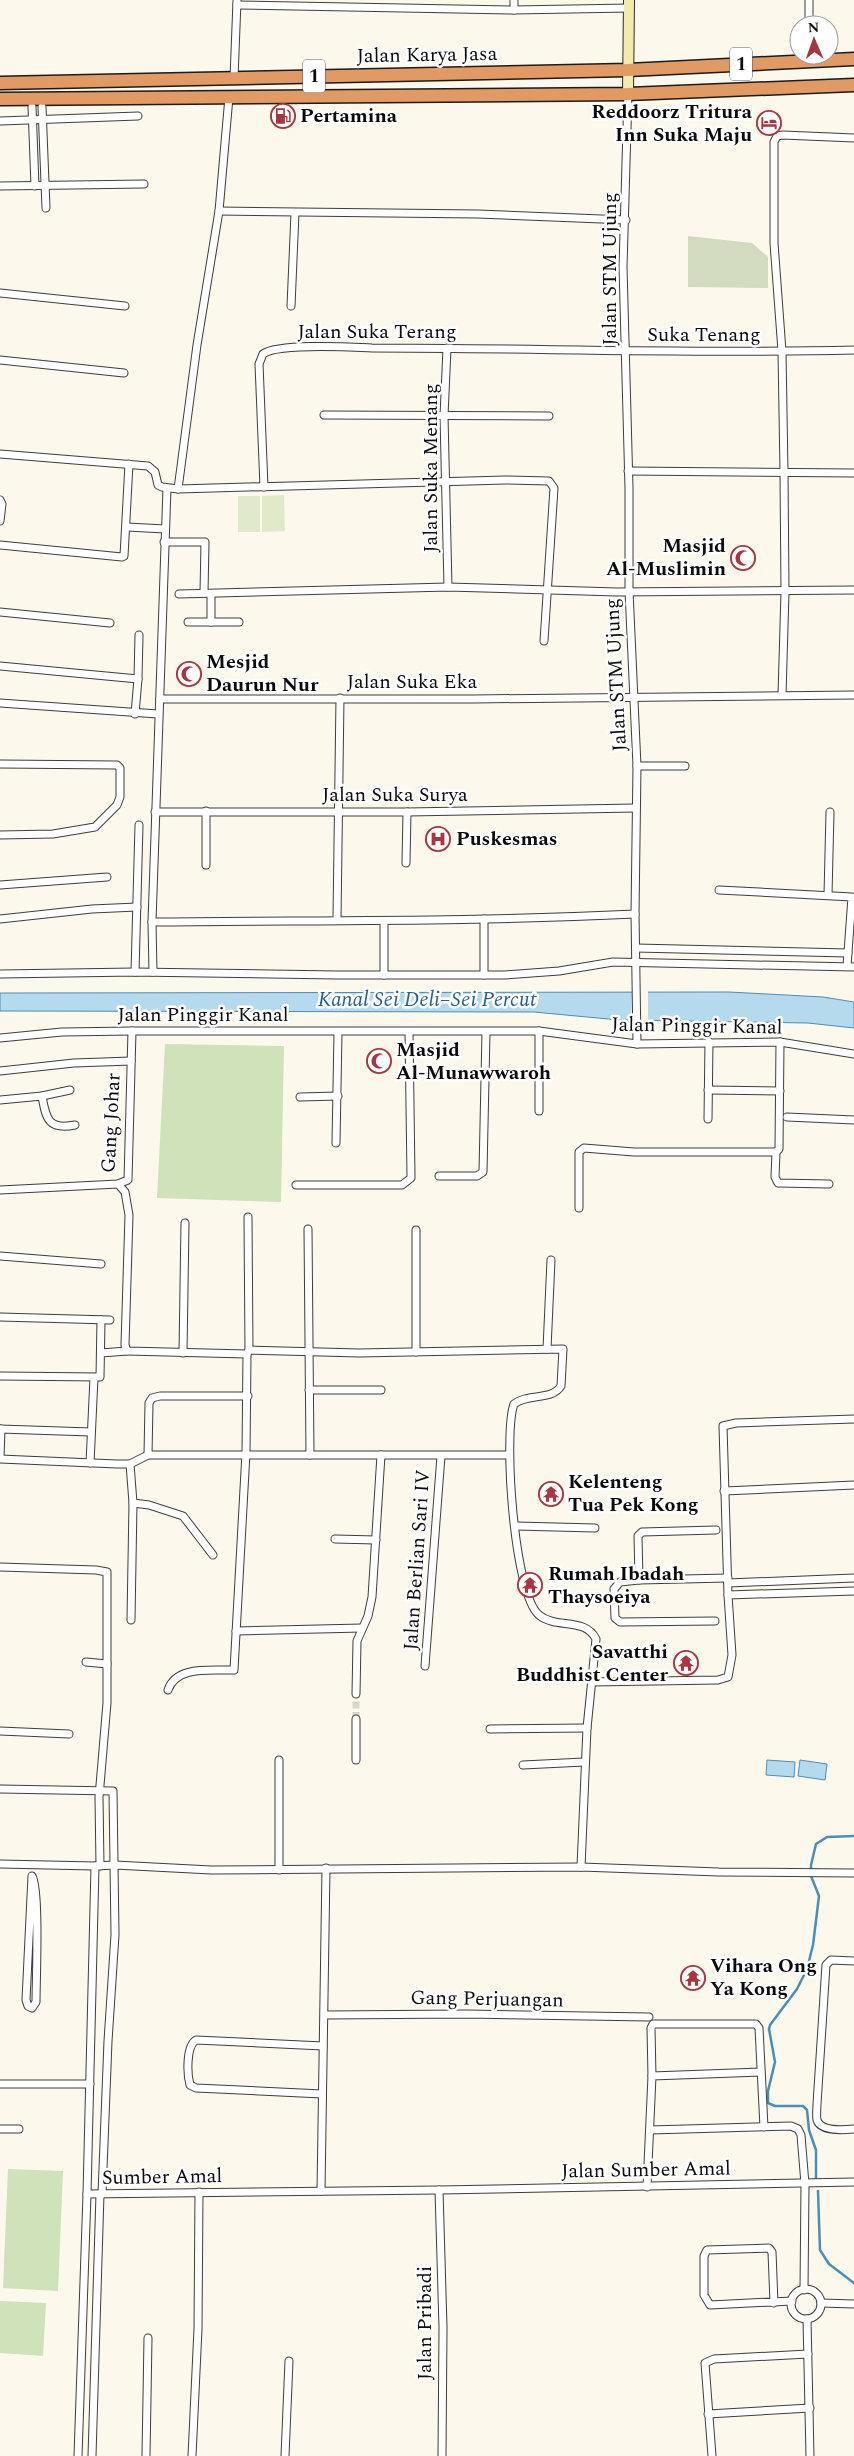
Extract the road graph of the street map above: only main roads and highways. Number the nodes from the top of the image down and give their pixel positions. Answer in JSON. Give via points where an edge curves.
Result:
{"nodes":[{"id":1,"x":789,"y":59,"type":"edge"},
{"id":2,"x":839,"y":59,"type":"edge"},
{"id":3,"x":854,"y":59,"type":"edge"},
{"id":4,"x":0,"y":75,"type":"edge"},
{"id":5,"x":159,"y":79,"type":"junction"},
{"id":6,"x":0,"y":83,"type":"edge"},
{"id":7,"x":854,"y":85,"type":"edge"},
{"id":8,"x":162,"y":97,"type":"junction"},
{"id":9,"x":0,"y":99,"type":"edge"},
{"id":10,"x":0,"y":108,"type":"edge"}],
"edges":[{"from":1,"to":5,"type":"highway","name":"Jalan Karya Jasa","number":"1","via":[[628,70]]},
{"from":2,"to":3,"type":"highway","name":"Jalan Karya Jasa","number":"1"},
{"from":4,"to":5,"type":"highway"},
{"from":5,"to":6,"type":"highway","name":"Jalan Karya Jasa","number":"1"},
{"from":7,"to":8,"type":"highway","name":"Jalan Karya Jasa","number":"1","via":[[628,94]]},
{"from":8,"to":9,"type":"highway","name":"Jalan Karya Jasa","number":"1"},
{"from":8,"to":10,"type":"highway","via":[[37,113]]}]}
